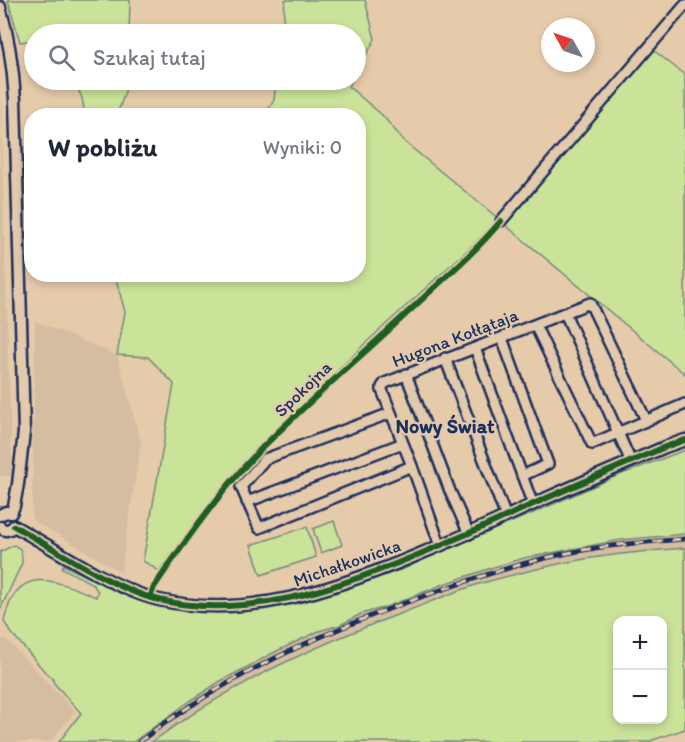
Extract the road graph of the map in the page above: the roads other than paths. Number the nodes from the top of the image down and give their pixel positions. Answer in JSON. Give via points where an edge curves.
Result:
{"nodes":[{"id":1,"x":685,"y":5,"type":"edge"},
{"id":2,"x":0,"y":7,"type":"edge"},
{"id":3,"x":501,"y":222,"type":"dead end"},
{"id":4,"x":565,"y":313,"type":"junction"},
{"id":5,"x":535,"y":325,"type":"junction"},
{"id":6,"x":502,"y":338,"type":"junction"},
{"id":7,"x":475,"y":348,"type":"junction"},
{"id":8,"x":445,"y":358,"type":"junction"},
{"id":9,"x":406,"y":374,"type":"junction"},
{"id":10,"x":685,"y":404,"type":"edge"},
{"id":11,"x":390,"y":413,"type":"junction"},
{"id":12,"x":646,"y":420,"type":"junction"},
{"id":13,"x":618,"y":432,"type":"junction"},
{"id":14,"x":685,"y":440,"type":"edge"},
{"id":15,"x":403,"y":443,"type":"junction"},
{"id":16,"x":631,"y":462,"type":"junction"},
{"id":17,"x":412,"y":466,"type":"junction"},
{"id":18,"x":522,"y":476,"type":"junction"},
{"id":19,"x":247,"y":502,"type":"junction"},
{"id":20,"x":533,"y":505,"type":"junction"},
{"id":21,"x":6,"y":514,"type":"edge"},
{"id":22,"x":506,"y":517,"type":"junction"},
{"id":23,"x":14,"y":526,"type":"junction"},
{"id":24,"x":0,"y":529,"type":"edge"},
{"id":25,"x":468,"y":534,"type":"junction"},
{"id":26,"x":441,"y":545,"type":"junction"}],
"edges":[{"from":1,"to":3,"type":"street"},
{"from":2,"to":21,"type":"street","via":[[12,60],[15,99],[23,385],[23,449],[14,506]]},
{"from":4,"to":5,"type":"street","name":"Hugona Kołłątaja"},
{"from":4,"to":12,"type":"street","name":"Hugona Kołłątaja","via":[[590,303]]},
{"from":4,"to":13,"type":"street"},
{"from":5,"to":6,"type":"street","name":"Hugona Kołłątaja"},
{"from":5,"to":13,"type":"street","via":[[592,444]]},
{"from":6,"to":7,"type":"street","name":"Hugona Kołłątaja"},
{"from":6,"to":18,"type":"street","via":[[548,465]]},
{"from":7,"to":8,"type":"street","name":"Hugona Kołłątaja"},
{"from":7,"to":18,"type":"street"},
{"from":8,"to":9,"type":"street","name":"Hugona Kołłątaja"},
{"from":8,"to":22,"type":"street"},
{"from":9,"to":11,"type":"street","name":"Hugona Kołłątaja","via":[[382,387]]},
{"from":9,"to":25,"type":"street"},
{"from":10,"to":12,"type":"street"},
{"from":11,"to":15,"type":"street","name":"Hugona Kołłątaja"},
{"from":11,"to":19,"type":"street","via":[[265,459],[241,487]]},
{"from":12,"to":13,"type":"street"},
{"from":13,"to":16,"type":"street"},
{"from":14,"to":16,"type":"street","name":"Michałkowicka"},
{"from":15,"to":17,"type":"street","name":"Hugona Kołłątaja"},
{"from":15,"to":19,"type":"street"},
{"from":16,"to":20,"type":"street","name":"Michałkowicka"},
{"from":17,"to":19,"type":"street","via":[[259,528]]},
{"from":17,"to":26,"type":"street","name":"Hugona Kołłątaja"},
{"from":18,"to":20,"type":"street"},
{"from":20,"to":22,"type":"street","name":"Michałkowicka"},
{"from":21,"to":23,"type":"street","via":[[16,520]]},
{"from":22,"to":25,"type":"street","name":"Michałkowicka"},
{"from":23,"to":24,"type":"street"},
{"from":23,"to":26,"type":"street","name":"Michałkowicka","via":[[131,591],[204,606],[271,601],[315,592]]},
{"from":25,"to":26,"type":"street","name":"Michałkowicka"}]}
